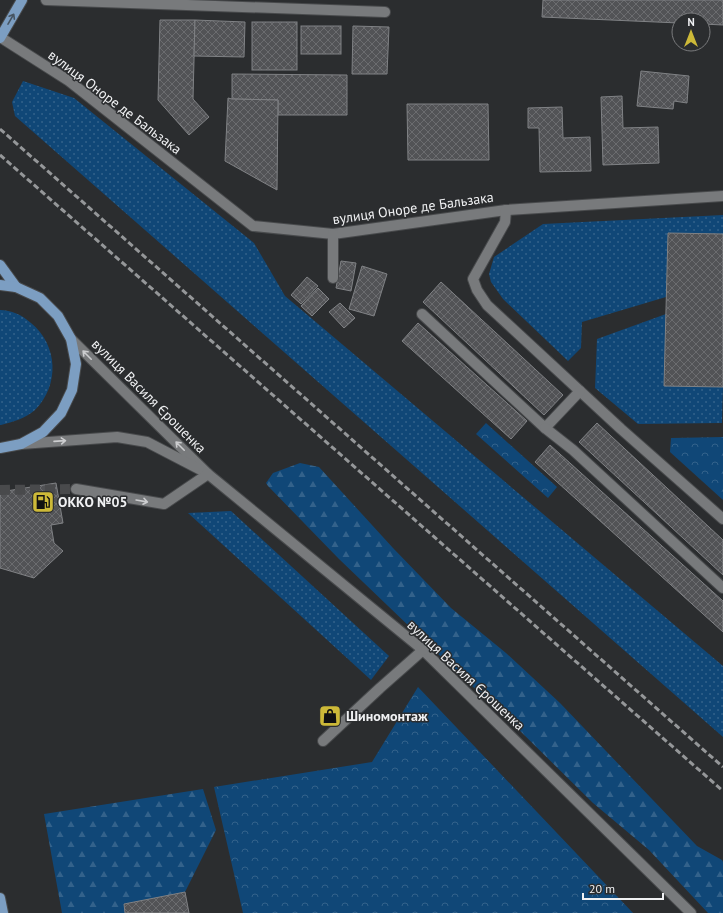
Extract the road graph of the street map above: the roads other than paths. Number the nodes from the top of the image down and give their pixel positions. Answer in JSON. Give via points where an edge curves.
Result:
{"nodes":[{"id":1,"x":22,"y":0,"type":"edge"},
{"id":2,"x":46,"y":0,"type":"edge"},
{"id":3,"x":385,"y":12,"type":"dead end"},
{"id":4,"x":0,"y":38,"type":"edge"},
{"id":5,"x":723,"y":196,"type":"edge"},
{"id":6,"x":506,"y":210,"type":"junction"},
{"id":7,"x":333,"y":234,"type":"junction"},
{"id":8,"x":0,"y":265,"type":"edge"},
{"id":9,"x":333,"y":278,"type":"dead end"},
{"id":10,"x":0,"y":285,"type":"edge"},
{"id":11,"x":16,"y":287,"type":"junction"},
{"id":12,"x":422,"y":314,"type":"dead end"},
{"id":13,"x":71,"y":339,"type":"junction"},
{"id":14,"x":580,"y":391,"type":"junction"},
{"id":15,"x":545,"y":428,"type":"junction"},
{"id":16,"x":21,"y":444,"type":"junction"},
{"id":17,"x":0,"y":448,"type":"edge"},
{"id":18,"x":208,"y":474,"type":"junction"},
{"id":19,"x":76,"y":489,"type":"tunnel mouth"},
{"id":20,"x":723,"y":519,"type":"edge"},
{"id":21,"x":723,"y":588,"type":"edge"},
{"id":22,"x":423,"y":650,"type":"junction"},
{"id":23,"x":323,"y":741,"type":"dead end"},
{"id":24,"x":0,"y":898,"type":"edge"},
{"id":25,"x":3,"y":913,"type":"edge"},
{"id":26,"x":691,"y":913,"type":"edge"}],
"edges":[{"from":4,"to":1,"type":"main road","one_way":true},
{"from":2,"to":3,"type":"street"},
{"from":4,"to":7,"type":"street","name":"вулиця Оноре де Бальзака","via":[[68,81],[253,226]]},
{"from":5,"to":6,"type":"street","name":"вулиця Оноре де Бальзака"},
{"from":6,"to":7,"type":"street","name":"вулиця Оноре де Бальзака"},
{"from":6,"to":14,"type":"street","via":[[505,222],[473,279],[477,290],[487,305]]},
{"from":7,"to":9,"type":"street"},
{"from":8,"to":11,"type":"main road","name":"вулиця Василя Єрошенка"},
{"from":10,"to":11,"type":"main road","name":"вулиця Василя Єрошенка"},
{"from":11,"to":13,"type":"main road","name":"вулиця Василя Єрошенка","via":[[40,298],[58,316]]},
{"from":12,"to":15,"type":"street"},
{"from":13,"to":16,"type":"main road","name":"вулиця Василя Єрошенка","via":[[76,364],[72,390],[61,413],[43,432]]},
{"from":18,"to":13,"type":"street","name":"вулиця Василя Єрошенка","one_way":true},
{"from":14,"to":15,"type":"street"},
{"from":14,"to":20,"type":"street"},
{"from":15,"to":21,"type":"street"},
{"from":16,"to":17,"type":"main road","name":"вулиця Василя Єрошенка"},
{"from":16,"to":18,"type":"street","name":"вулиця Василя Єрошенка","one_way":true,"via":[[117,437],[147,442]]},
{"from":19,"to":18,"type":"street","one_way":true,"via":[[164,504]]},
{"from":18,"to":22,"type":"street","name":"вулиця Василя Єрошенка"},
{"from":22,"to":23,"type":"street"},
{"from":22,"to":26,"type":"street","name":"вулиця Василя Єрошенка"},
{"from":24,"to":25,"type":"main road"}]}
